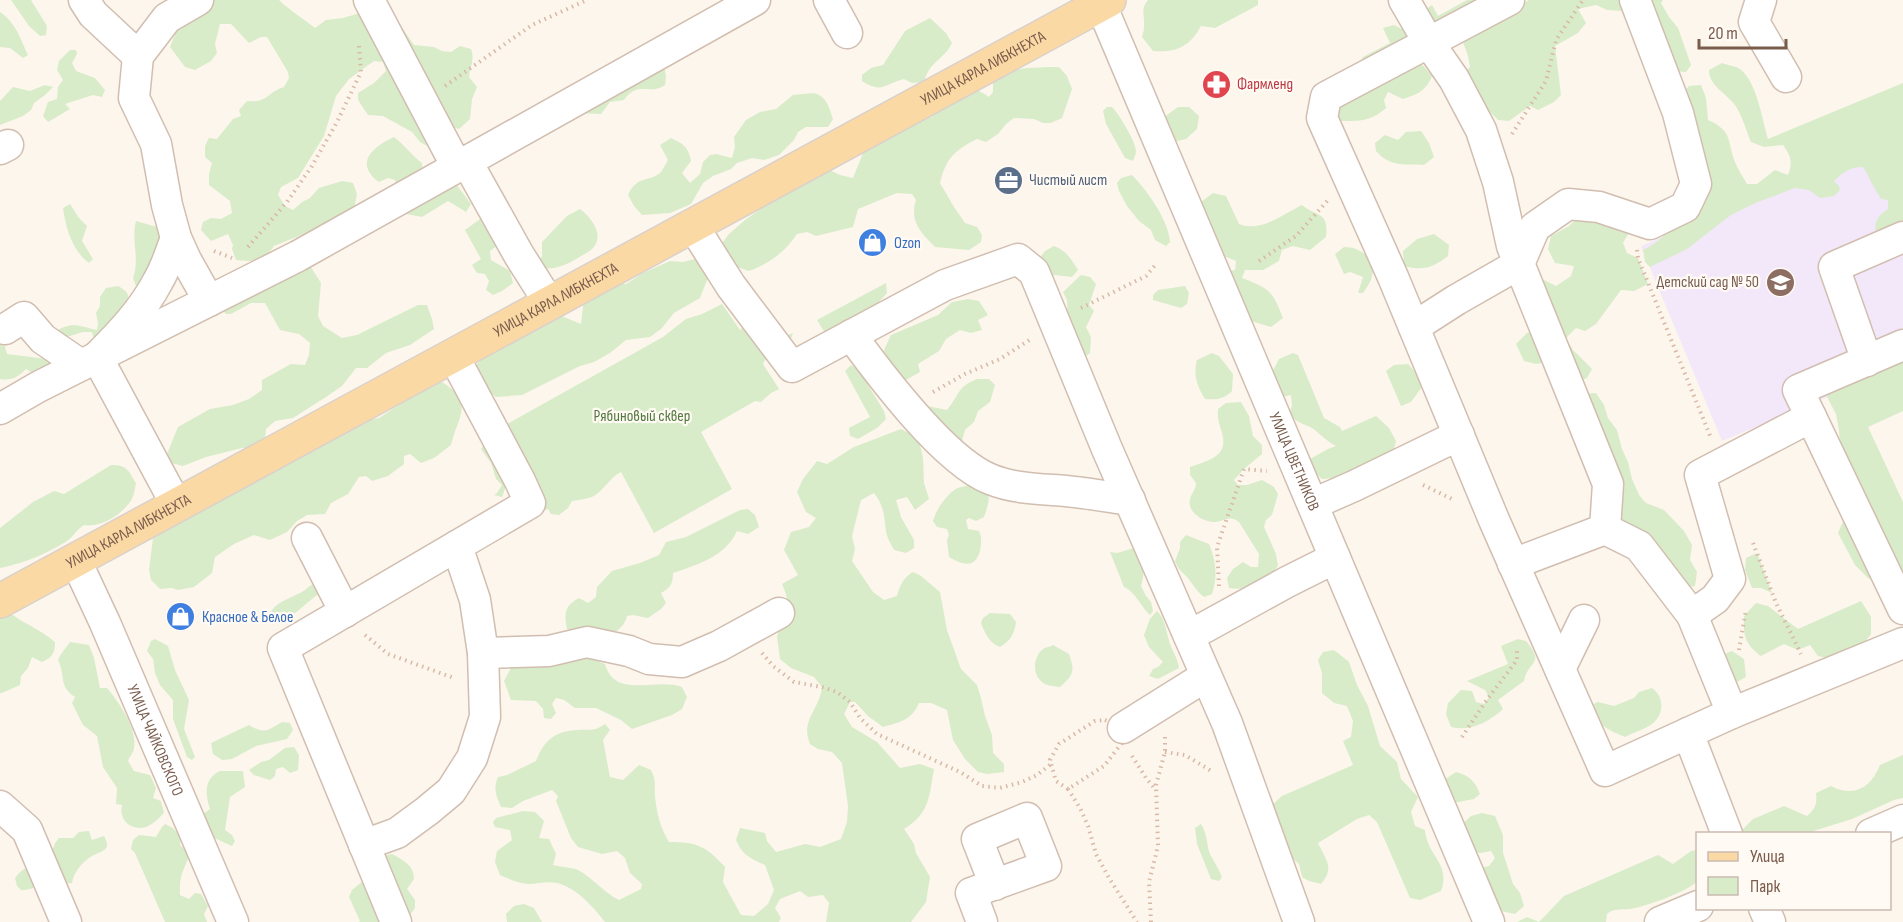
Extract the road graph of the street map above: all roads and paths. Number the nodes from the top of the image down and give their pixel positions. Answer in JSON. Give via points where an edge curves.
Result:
{"nodes":[{"id":1,"x":84,"y":0,"type":"edge"},
{"id":2,"x":369,"y":0,"type":"edge"},
{"id":3,"x":587,"y":0,"type":"edge"},
{"id":4,"x":755,"y":0,"type":"edge"},
{"id":5,"x":829,"y":0,"type":"edge"},
{"id":6,"x":1404,"y":0,"type":"edge"},
{"id":7,"x":1509,"y":0,"type":"edge"},
{"id":8,"x":1583,"y":0,"type":"edge"},
{"id":9,"x":1635,"y":0,"type":"edge"},
{"id":10,"x":1761,"y":0,"type":"edge"},
{"id":11,"x":195,"y":1,"type":"edge"},
{"id":12,"x":1103,"y":2,"type":"edge"},
{"id":13,"x":847,"y":33,"type":"dead end"},
{"id":14,"x":359,"y":38,"type":"dead end"},
{"id":15,"x":1429,"y":43,"type":"junction"},
{"id":16,"x":138,"y":56,"type":"junction"},
{"id":17,"x":1786,"y":78,"type":"dead end"},
{"id":18,"x":422,"y":101,"type":"junction"},
{"id":19,"x":1491,"y":160,"type":"junction"},
{"id":20,"x":462,"y":164,"type":"junction"},
{"id":21,"x":1345,"y":170,"type":"junction"},
{"id":22,"x":1650,"y":224,"type":"junction"},
{"id":23,"x":693,"y":226,"type":"junction"},
{"id":24,"x":1903,"y":237,"type":"edge"},
{"id":25,"x":176,"y":238,"type":"junction"},
{"id":26,"x":243,"y":252,"type":"dead end"},
{"id":27,"x":1259,"y":261,"type":"dead end"},
{"id":28,"x":1519,"y":264,"type":"junction"},
{"id":29,"x":209,"y":301,"type":"junction"},
{"id":30,"x":550,"y":304,"type":"junction"},
{"id":31,"x":1413,"y":327,"type":"junction"},
{"id":32,"x":5,"y":329,"type":"dead end"},
{"id":33,"x":851,"y":335,"type":"junction"},
{"id":34,"x":1903,"y":345,"type":"edge"},
{"id":35,"x":454,"y":357,"type":"junction"},
{"id":36,"x":89,"y":361,"type":"junction"},
{"id":37,"x":1867,"y":361,"type":"junction"},
{"id":38,"x":0,"y":409,"type":"edge"},
{"id":39,"x":1811,"y":417,"type":"junction"},
{"id":40,"x":1459,"y":435,"type":"junction"},
{"id":41,"x":1721,"y":464,"type":"junction"},
{"id":42,"x":1244,"y":469,"type":"dead end"},
{"id":43,"x":1379,"y":474,"type":"junction"},
{"id":44,"x":1130,"y":501,"type":"junction"},
{"id":45,"x":1456,"y":501,"type":"dead end"},
{"id":46,"x":1313,"y":504,"type":"junction"},
{"id":47,"x":177,"y":506,"type":"junction"},
{"id":48,"x":1605,"y":529,"type":"junction"},
{"id":49,"x":307,"y":538,"type":"dead end"},
{"id":50,"x":1752,"y":542,"type":"dead end"},
{"id":51,"x":457,"y":546,"type":"junction"},
{"id":52,"x":1335,"y":558,"type":"junction"},
{"id":53,"x":76,"y":561,"type":"junction"},
{"id":54,"x":1513,"y":564,"type":"junction"},
{"id":55,"x":0,"y":601,"type":"edge"},
{"id":56,"x":1746,"y":607,"type":"dead end"},
{"id":57,"x":1903,"y":609,"type":"edge"},
{"id":58,"x":345,"y":612,"type":"junction"},
{"id":59,"x":779,"y":613,"type":"dead end"},
{"id":60,"x":1692,"y":615,"type":"junction"},
{"id":61,"x":1584,"y":620,"type":"dead end"},
{"id":62,"x":745,"y":631,"type":"junction"},
{"id":63,"x":1199,"y":631,"type":"junction"},
{"id":64,"x":1518,"y":639,"type":"dead end"},
{"id":65,"x":1903,"y":643,"type":"edge"},
{"id":66,"x":483,"y":653,"type":"junction"},
{"id":67,"x":1738,"y":655,"type":"dead end"},
{"id":68,"x":1560,"y":669,"type":"junction"},
{"id":69,"x":1206,"y":676,"type":"junction"},
{"id":70,"x":1815,"y":679,"type":"junction"},
{"id":71,"x":484,"y":685,"type":"junction"},
{"id":72,"x":1173,"y":697,"type":"junction"},
{"id":73,"x":1732,"y":713,"type":"junction"},
{"id":74,"x":1688,"y":733,"type":"junction"},
{"id":75,"x":1462,"y":737,"type":"dead end"},
{"id":76,"x":1127,"y":742,"type":"junction"},
{"id":77,"x":1051,"y":764,"type":"junction"},
{"id":78,"x":1068,"y":789,"type":"junction"},
{"id":79,"x":1156,"y":789,"type":"junction"},
{"id":80,"x":0,"y":806,"type":"edge"},
{"id":81,"x":1903,"y":820,"type":"edge"},
{"id":82,"x":1726,"y":832,"type":"edge"},
{"id":83,"x":1876,"y":832,"type":"edge"},
{"id":84,"x":364,"y":845,"type":"junction"},
{"id":85,"x":995,"y":885,"type":"dead end"},
{"id":86,"x":1696,"y":907,"type":"edge"},
{"id":87,"x":66,"y":922,"type":"edge"},
{"id":88,"x":233,"y":922,"type":"edge"},
{"id":89,"x":396,"y":922,"type":"edge"},
{"id":90,"x":982,"y":922,"type":"edge"},
{"id":91,"x":1137,"y":922,"type":"edge"},
{"id":92,"x":1151,"y":922,"type":"edge"},
{"id":93,"x":1299,"y":922,"type":"edge"},
{"id":94,"x":1489,"y":922,"type":"edge"},
{"id":95,"x":1660,"y":922,"type":"edge"}],
"edges":[{"from":1,"to":16,"type":"street","via":[[93,14]]},
{"from":2,"to":18,"type":"street"},
{"from":3,"to":18,"type":"path","via":[[532,25]]},
{"from":4,"to":20,"type":"street"},
{"from":5,"to":13,"type":"street"},
{"from":6,"to":15,"type":"street"},
{"from":7,"to":15,"type":"street"},
{"from":8,"to":19,"type":"path","via":[[1556,40],[1546,81]]},
{"from":9,"to":22,"type":"street","via":[[1678,113],[1696,184],[1685,207]]},
{"from":10,"to":17,"type":"street","via":[[1754,22]]},
{"from":11,"to":16,"type":"street","via":[[167,18]]},
{"from":12,"to":23,"type":"main road","name":"УЛИЦА КАРЛА ЛИБКНЕХТА"},
{"from":12,"to":46,"type":"street","name":"УЛИЦА ЦВЕТНИКОВ"},
{"from":14,"to":26,"type":"path","via":[[361,72],[337,122],[287,202]]},
{"from":15,"to":19,"type":"street","via":[[1454,79]]},
{"from":15,"to":21,"type":"street","via":[[1326,97],[1322,118]]},
{"from":16,"to":25,"type":"street","via":[[134,98],[156,144]]},
{"from":18,"to":20,"type":"street"},
{"from":19,"to":28,"type":"street"},
{"from":20,"to":29,"type":"street"},
{"from":20,"to":30,"type":"street"},
{"from":21,"to":27,"type":"path","via":[[1337,191],[1296,236]]},
{"from":21,"to":31,"type":"street"},
{"from":22,"to":28,"type":"street","via":[[1599,207],[1568,204],[1534,227]]},
{"from":22,"to":41,"type":"path","via":[[1637,242],[1638,258]]},
{"from":23,"to":30,"type":"main road","name":"УЛИЦА КАРЛА ЛИБКНЕХТА"},
{"from":23,"to":33,"type":"street","via":[[731,286],[792,367]]},
{"from":24,"to":37,"type":"street","via":[[1834,267]]},
{"from":25,"to":29,"type":"street"},
{"from":25,"to":36,"type":"street","via":[[158,281],[131,322]]},
{"from":28,"to":31,"type":"street"},
{"from":28,"to":48,"type":"street","via":[[1608,484]]},
{"from":29,"to":36,"type":"street"},
{"from":30,"to":35,"type":"main road","name":"УЛИЦА КАРЛА ЛИБКНЕХТА"},
{"from":31,"to":40,"type":"street"},
{"from":32,"to":36,"type":"street","via":[[24,317],[43,339]]},
{"from":33,"to":44,"type":"street","via":[[935,436],[961,461],[989,479],[1023,488]]},
{"from":33,"to":44,"type":"street","via":[[945,285],[1018,259],[1034,272]]},
{"from":34,"to":37,"type":"street"},
{"from":35,"to":47,"type":"main road","name":"УЛИЦА КАРЛА ЛИБКНЕХТА"},
{"from":35,"to":51,"type":"street","via":[[530,503]]},
{"from":36,"to":38,"type":"street"},
{"from":36,"to":47,"type":"street"},
{"from":37,"to":39,"type":"street","via":[[1798,390]]},
{"from":39,"to":41,"type":"street"},
{"from":39,"to":57,"type":"street"},
{"from":40,"to":43,"type":"street"},
{"from":40,"to":54,"type":"street"},
{"from":41,"to":60,"type":"street","via":[[1700,475],[1730,579],[1715,599]]},
{"from":42,"to":63,"type":"path","via":[[1217,547],[1220,584]]},
{"from":43,"to":45,"type":"path","via":[[1426,485]]},
{"from":43,"to":46,"type":"street"},
{"from":44,"to":63,"type":"street"},
{"from":46,"to":52,"type":"street","name":"УЛИЦА ЦВЕТНИКОВ"},
{"from":47,"to":53,"type":"main road","name":"УЛИЦА КАРЛА ЛИБКНЕХТА"},
{"from":48,"to":54,"type":"street"},
{"from":48,"to":60,"type":"street","via":[[1639,546]]},
{"from":49,"to":58,"type":"street"},
{"from":50,"to":70,"type":"path","via":[[1798,650]]},
{"from":51,"to":58,"type":"street"},
{"from":51,"to":66,"type":"street","via":[[475,600]]},
{"from":52,"to":63,"type":"street"},
{"from":52,"to":94,"type":"street","name":"УЛИЦА ЦВЕТНИКОВ"},
{"from":53,"to":55,"type":"main road","name":"УЛИЦА КАРЛА ЛИБКНЕХТА"},
{"from":53,"to":88,"type":"street","name":"УЛИЦА ЧАЙКОВСКОГО"},
{"from":54,"to":68,"type":"street"},
{"from":56,"to":67,"type":"path"},
{"from":58,"to":71,"type":"path","via":[[362,633],[388,654],[457,680]]},
{"from":58,"to":84,"type":"street","via":[[283,648]]},
{"from":59,"to":62,"type":"street"},
{"from":60,"to":73,"type":"street"},
{"from":61,"to":68,"type":"street"},
{"from":62,"to":66,"type":"street","via":[[682,662],[649,659],[587,642],[549,651]]},
{"from":62,"to":77,"type":"path","via":[[773,666],[794,682],[837,692],[878,734],[982,786],[1000,788],[1022,782]]},
{"from":63,"to":69,"type":"street"},
{"from":64,"to":75,"type":"path","via":[[1517,660]]},
{"from":65,"to":70,"type":"street"},
{"from":66,"to":71,"type":"street"},
{"from":68,"to":74,"type":"street","via":[[1605,771]]},
{"from":69,"to":72,"type":"street"},
{"from":69,"to":93,"type":"street","via":[[1227,723]]},
{"from":70,"to":73,"type":"street"},
{"from":71,"to":84,"type":"street","via":[[485,717],[472,758],[451,791],[397,833]]},
{"from":72,"to":76,"type":"street"},
{"from":72,"to":79,"type":"path","via":[[1164,723],[1165,752]]},
{"from":73,"to":74,"type":"street"},
{"from":74,"to":82,"type":"street"},
{"from":76,"to":77,"type":"path","via":[[1105,720],[1095,721],[1059,744]]},
{"from":76,"to":78,"type":"path","via":[[1104,766]]},
{"from":76,"to":79,"type":"path"},
{"from":77,"to":78,"type":"path","via":[[1056,781]]},
{"from":78,"to":91,"type":"path","via":[[1088,826],[1096,854]]},
{"from":79,"to":92,"type":"path","via":[[1158,846],[1149,882]]},
{"from":80,"to":87,"type":"street","via":[[27,831]]},
{"from":81,"to":83,"type":"street"},
{"from":84,"to":89,"type":"street"},
{"from":85,"to":90,"type":"street","via":[[971,894]]},
{"from":86,"to":95,"type":"street"}]}
